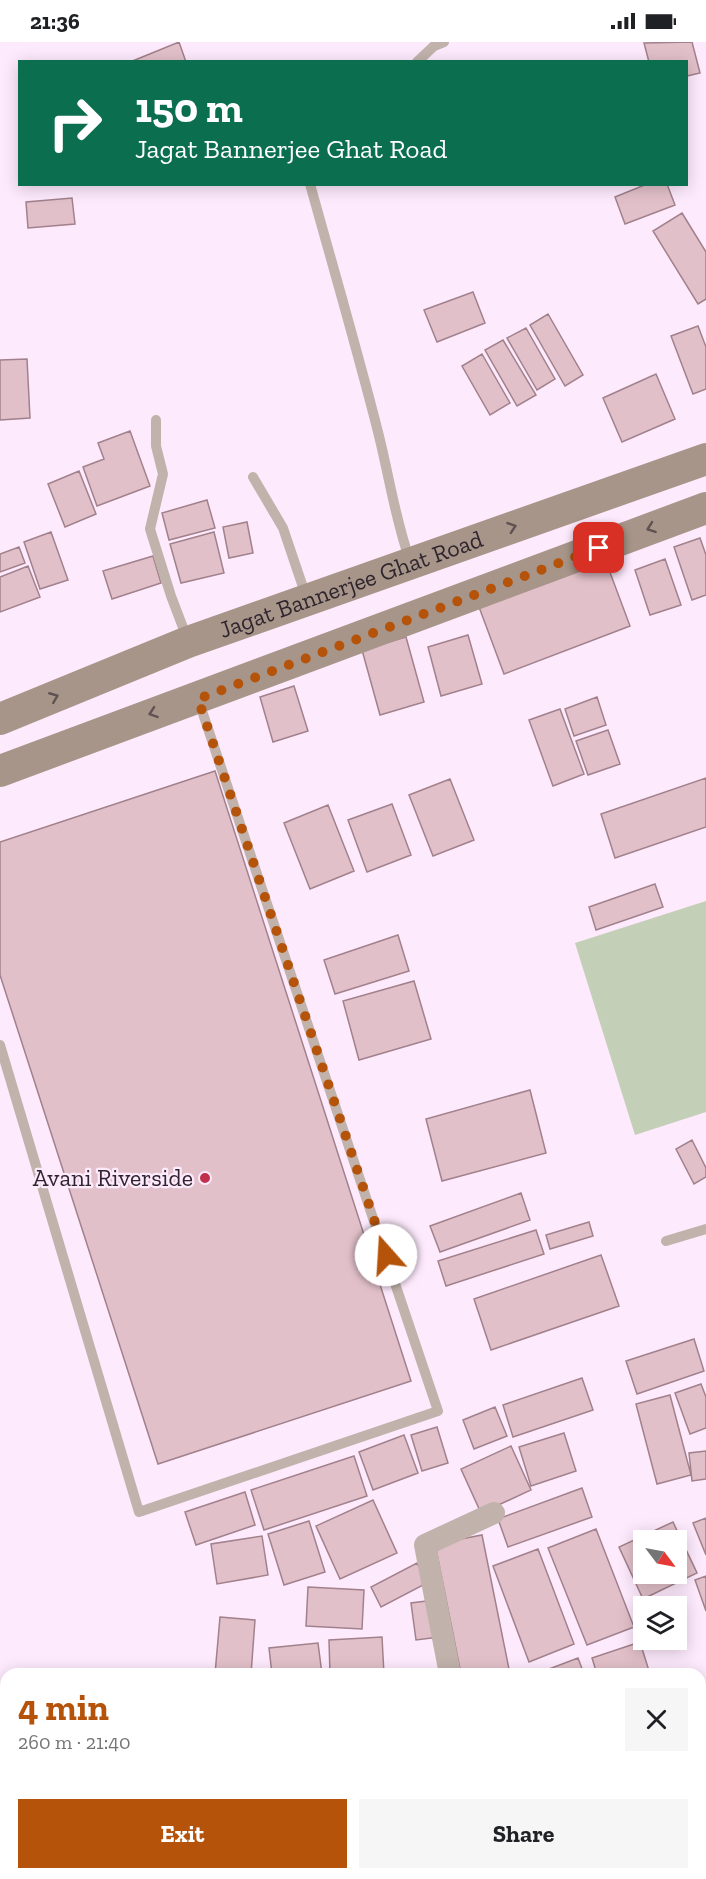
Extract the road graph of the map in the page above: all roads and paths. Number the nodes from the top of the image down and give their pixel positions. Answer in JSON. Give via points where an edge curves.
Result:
{"nodes":[{"id":1,"x":444,"y":42,"type":"edge"},
{"id":2,"x":419,"y":60,"type":"edge"},
{"id":3,"x":311,"y":186,"type":"edge"},
{"id":4,"x":156,"y":420,"type":"dead end"},
{"id":5,"x":706,"y":459,"type":"edge"},
{"id":6,"x":253,"y":477,"type":"dead end"},
{"id":7,"x":706,"y":508,"type":"edge"},
{"id":8,"x":411,"y":563,"type":"junction"},
{"id":9,"x":308,"y":599,"type":"junction"},
{"id":10,"x":188,"y":642,"type":"junction"},
{"id":11,"x":198,"y":699,"type":"junction"},
{"id":12,"x":0,"y":719,"type":"edge"},
{"id":13,"x":0,"y":771,"type":"edge"},
{"id":14,"x":0,"y":1045,"type":"edge"},
{"id":15,"x":706,"y":1229,"type":"edge"},
{"id":16,"x":666,"y":1241,"type":"dead end"},
{"id":17,"x":494,"y":1513,"type":"dead end"},
{"id":18,"x":449,"y":1668,"type":"edge"}],
"edges":[{"from":1,"to":2,"type":"lane"},
{"from":3,"to":8,"type":"lane"},
{"from":4,"to":10,"type":"lane","via":[[156,446],[163,474],[150,529]]},
{"from":8,"to":5,"type":"main road","name":"Jagat Bannerjee Ghat Road","one_way":true},
{"from":6,"to":9,"type":"lane","via":[[283,528]]},
{"from":7,"to":11,"type":"main road","name":"Jagat Bannerjee Ghat Road","one_way":true},
{"from":8,"to":9,"type":"main road","name":"Jagat Bannerjee Ghat Road"},
{"from":9,"to":10,"type":"main road","name":"Jagat Bannerjee Ghat Road"},
{"from":12,"to":10,"type":"main road","name":"Jagat Bannerjee Ghat Road","one_way":true},
{"from":11,"to":13,"type":"main road","name":"Jagat Bannerjee Ghat Road","one_way":true},
{"from":11,"to":14,"type":"lane","via":[[438,1411],[139,1512]]},
{"from":15,"to":16,"type":"lane"},
{"from":17,"to":18,"type":"street","via":[[425,1545]]}]}
